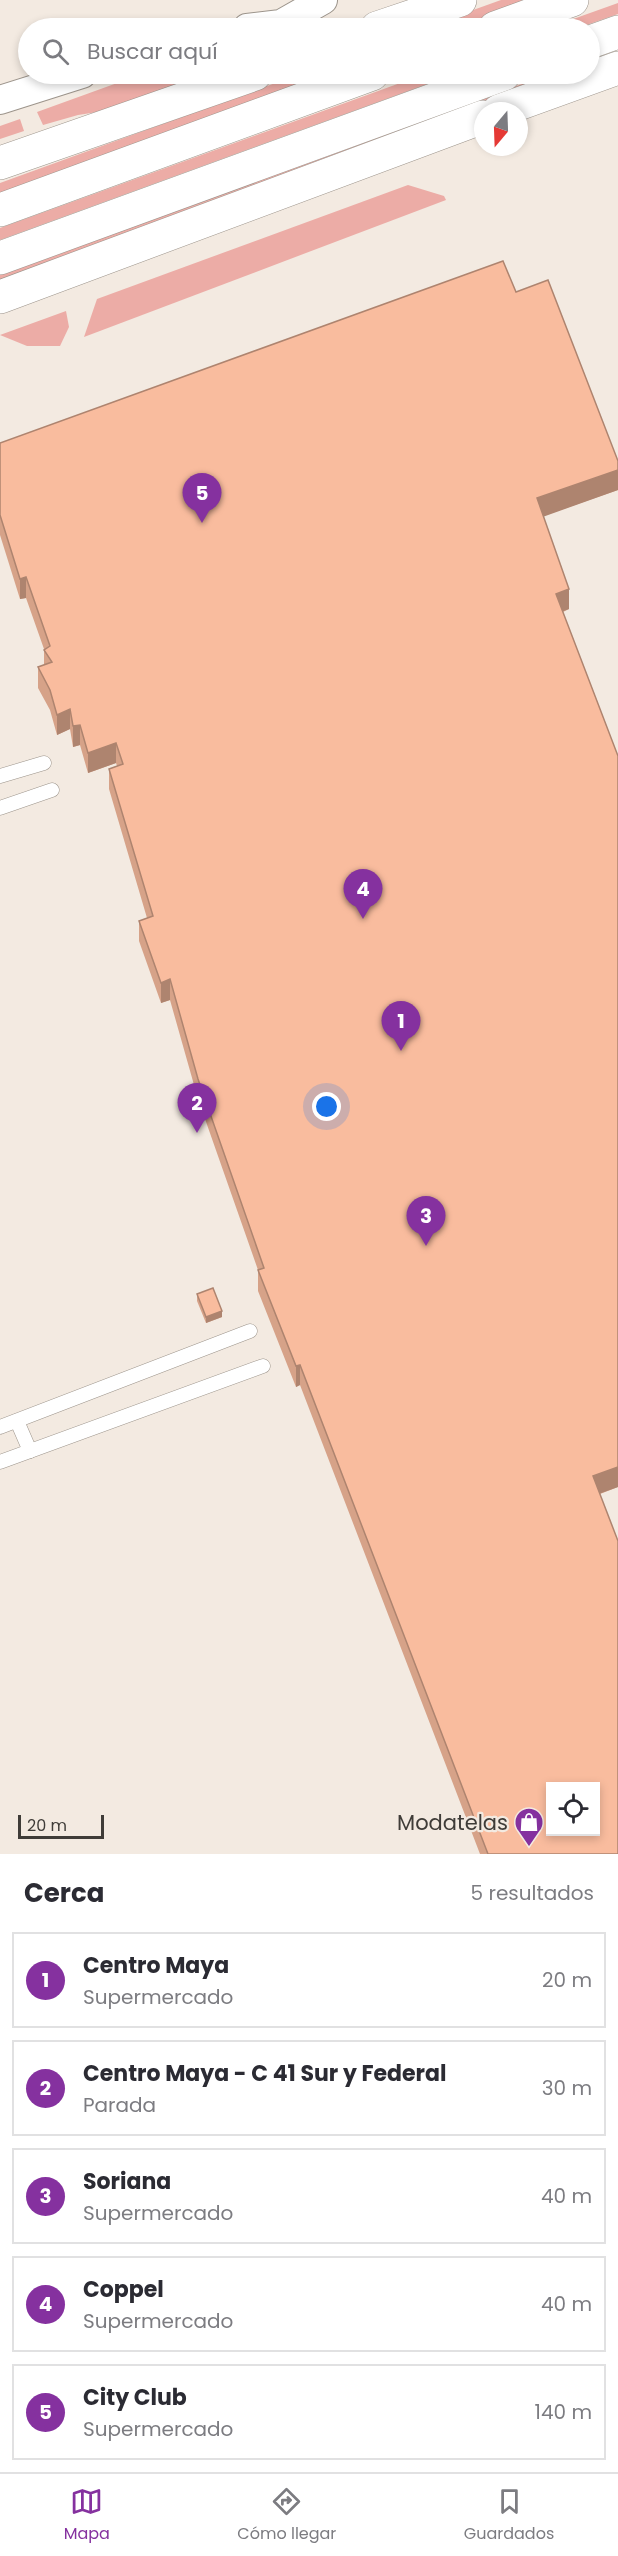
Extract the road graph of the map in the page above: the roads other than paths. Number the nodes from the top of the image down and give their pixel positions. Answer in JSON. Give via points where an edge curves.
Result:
{"nodes":[{"id":1,"x":323,"y":0,"type":"edge"},
{"id":2,"x":460,"y":0,"type":"edge"},
{"id":3,"x":572,"y":0,"type":"edge"},
{"id":4,"x":391,"y":16,"type":"edge"},
{"id":5,"x":292,"y":18,"type":"edge"},
{"id":6,"x":522,"y":18,"type":"edge"},
{"id":7,"x":618,"y":32,"type":"edge"},
{"id":8,"x":600,"y":38,"type":"edge"},
{"id":9,"x":618,"y":68,"type":"edge"},
{"id":10,"x":600,"y":75,"type":"edge"},
{"id":11,"x":50,"y":84,"type":"edge"},
{"id":12,"x":226,"y":84,"type":"edge"},
{"id":13,"x":345,"y":84,"type":"edge"},
{"id":14,"x":477,"y":84,"type":"edge"},
{"id":15,"x":574,"y":84,"type":"edge"},
{"id":16,"x":0,"y":100,"type":"edge"},
{"id":17,"x":524,"y":102,"type":"edge"},
{"id":18,"x":474,"y":120,"type":"edge"},
{"id":19,"x":0,"y":163,"type":"edge"},
{"id":20,"x":0,"y":210,"type":"edge"},
{"id":21,"x":0,"y":258,"type":"edge"},
{"id":22,"x":0,"y":297,"type":"edge"},
{"id":23,"x":44,"y":763,"type":"dead end"},
{"id":24,"x":0,"y":776,"type":"edge"},
{"id":25,"x":52,"y":790,"type":"dead end"},
{"id":26,"x":0,"y":808,"type":"edge"},
{"id":27,"x":250,"y":1331,"type":"dead end"},
{"id":28,"x":263,"y":1366,"type":"dead end"},
{"id":29,"x":17,"y":1421,"type":"junction"},
{"id":30,"x":0,"y":1427,"type":"edge"},
{"id":31,"x":30,"y":1451,"type":"junction"},
{"id":32,"x":0,"y":1462,"type":"edge"}],
"edges":[{"from":1,"to":5,"type":"street"},
{"from":2,"to":4,"type":"main road"},
{"from":3,"to":6,"type":"main road"},
{"from":7,"to":8,"type":"main road"},
{"from":9,"to":10,"type":"main road"},
{"from":11,"to":16,"type":"street"},
{"from":12,"to":19,"type":"main road"},
{"from":13,"to":20,"type":"main road"},
{"from":14,"to":21,"type":"main road"},
{"from":15,"to":17,"type":"main road"},
{"from":18,"to":22,"type":"main road"},
{"from":23,"to":24,"type":"lane"},
{"from":25,"to":26,"type":"lane"},
{"from":27,"to":29,"type":"lane"},
{"from":28,"to":31,"type":"lane"},
{"from":29,"to":30,"type":"lane"},
{"from":29,"to":31,"type":"lane"},
{"from":31,"to":32,"type":"lane"}]}
